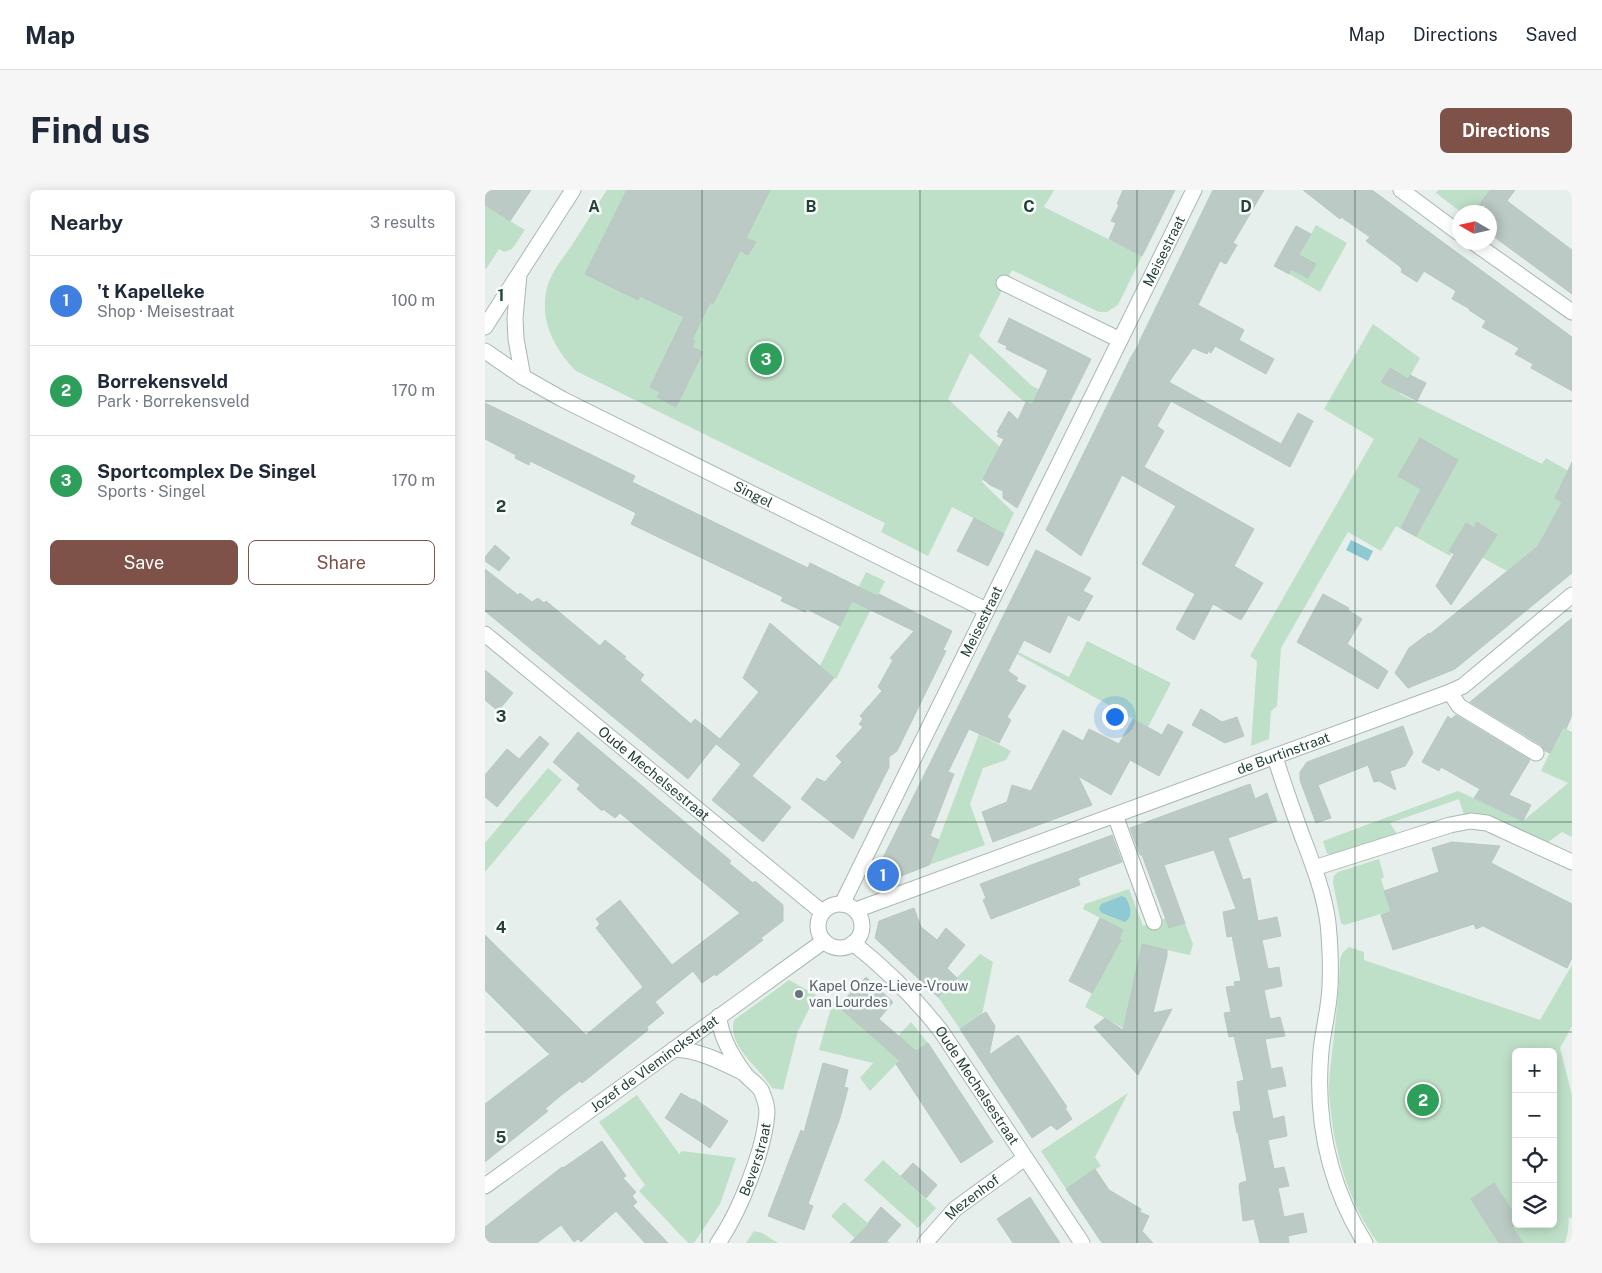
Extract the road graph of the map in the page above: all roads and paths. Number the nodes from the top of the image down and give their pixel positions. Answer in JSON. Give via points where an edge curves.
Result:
{"nodes":[{"id":1,"x":573,"y":190,"type":"edge"},
{"id":2,"x":1194,"y":190,"type":"edge"},
{"id":3,"x":1401,"y":190,"type":"edge"},
{"id":4,"x":1452,"y":228,"type":"edge"},
{"id":5,"x":1484,"y":250,"type":"edge"},
{"id":6,"x":519,"y":274,"type":"junction"},
{"id":7,"x":1004,"y":283,"type":"dead end"},
{"id":8,"x":1572,"y":312,"type":"edge"},
{"id":9,"x":485,"y":327,"type":"edge"},
{"id":10,"x":1120,"y":340,"type":"junction"},
{"id":11,"x":485,"y":351,"type":"edge"},
{"id":12,"x":523,"y":376,"type":"junction"},
{"id":13,"x":1572,"y":596,"type":"edge"},
{"id":14,"x":987,"y":610,"type":"junction"},
{"id":15,"x":485,"y":634,"type":"edge"},
{"id":16,"x":1450,"y":692,"type":"junction"},
{"id":17,"x":1536,"y":753,"type":"dead end"},
{"id":18,"x":1275,"y":758,"type":"junction"},
{"id":19,"x":1115,"y":815,"type":"junction"},
{"id":20,"x":1572,"y":862,"type":"edge"},
{"id":21,"x":1314,"y":868,"type":"junction"},
{"id":22,"x":842,"y":904,"type":"junction"},
{"id":23,"x":856,"y":910,"type":"junction"},
{"id":24,"x":822,"y":912,"type":"junction"},
{"id":25,"x":1154,"y":922,"type":"dead end"},
{"id":26,"x":824,"y":940,"type":"junction"},
{"id":27,"x":853,"y":944,"type":"junction"},
{"id":28,"x":719,"y":1016,"type":"junction"},
{"id":29,"x":674,"y":1049,"type":"junction"},
{"id":30,"x":746,"y":1074,"type":"junction"},
{"id":31,"x":1025,"y":1158,"type":"junction"},
{"id":32,"x":485,"y":1186,"type":"edge"},
{"id":33,"x":718,"y":1243,"type":"edge"},
{"id":34,"x":925,"y":1243,"type":"edge"},
{"id":35,"x":1082,"y":1243,"type":"edge"},
{"id":36,"x":1365,"y":1243,"type":"edge"}],
"edges":[{"from":1,"to":6,"type":"street"},
{"from":2,"to":10,"type":"street","name":"Meisestraat"},
{"from":3,"to":4,"type":"street"},
{"from":5,"to":8,"type":"street"},
{"from":6,"to":9,"type":"street"},
{"from":6,"to":12,"type":"street","via":[[515,325]]},
{"from":7,"to":10,"type":"street"},
{"from":10,"to":14,"type":"street","name":"Meisestraat"},
{"from":11,"to":12,"type":"street","name":"Singel"},
{"from":12,"to":14,"type":"street","name":"Singel","via":[[562,399]]},
{"from":13,"to":16,"type":"street","name":"de Burtinstraat","via":[[1463,686]]},
{"from":14,"to":22,"type":"street","name":"Meisestraat"},
{"from":15,"to":24,"type":"street","name":"Oude Mechelsestraat"},
{"from":16,"to":17,"type":"street","via":[[1459,706]]},
{"from":16,"to":18,"type":"street","name":"de Burtinstraat"},
{"from":18,"to":19,"type":"street","name":"de Burtinstraat"},
{"from":18,"to":21,"type":"street"},
{"from":19,"to":23,"type":"street","name":"de Burtinstraat"},
{"from":19,"to":25,"type":"street"},
{"from":20,"to":21,"type":"street","via":[[1494,826],[1471,821]]},
{"from":21,"to":36,"type":"street","via":[[1328,922],[1330,953],[1330,988],[1321,1051],[1320,1109],[1328,1159],[1337,1187]]},
{"from":22,"to":23,"type":"street"},
{"from":22,"to":24,"type":"street"},
{"from":23,"to":27,"type":"street","via":[[862,924]]},
{"from":24,"to":26,"type":"street","via":[[818,926]]},
{"from":26,"to":27,"type":"street","via":[[838,948]]},
{"from":26,"to":28,"type":"street","name":"Jozef de Vleminckstraat"},
{"from":27,"to":31,"type":"street","name":"Oude Mechelsestraat","via":[[897,982],[928,1015]]},
{"from":28,"to":29,"type":"street","name":"Jozef de Vleminckstraat"},
{"from":28,"to":30,"type":"street","name":"Beverstraat","via":[[722,1034]]},
{"from":29,"to":30,"type":"street","name":"Beverstraat","via":[[701,1053]]},
{"from":29,"to":32,"type":"street","name":"Jozef de Vleminckstraat"},
{"from":30,"to":33,"type":"street","name":"Beverstraat","via":[[764,1097],[766,1122],[735,1216]]},
{"from":31,"to":34,"type":"street","name":"Mezenhof","via":[[955,1209]]},
{"from":31,"to":35,"type":"street","name":"Oude Mechelsestraat"}]}
